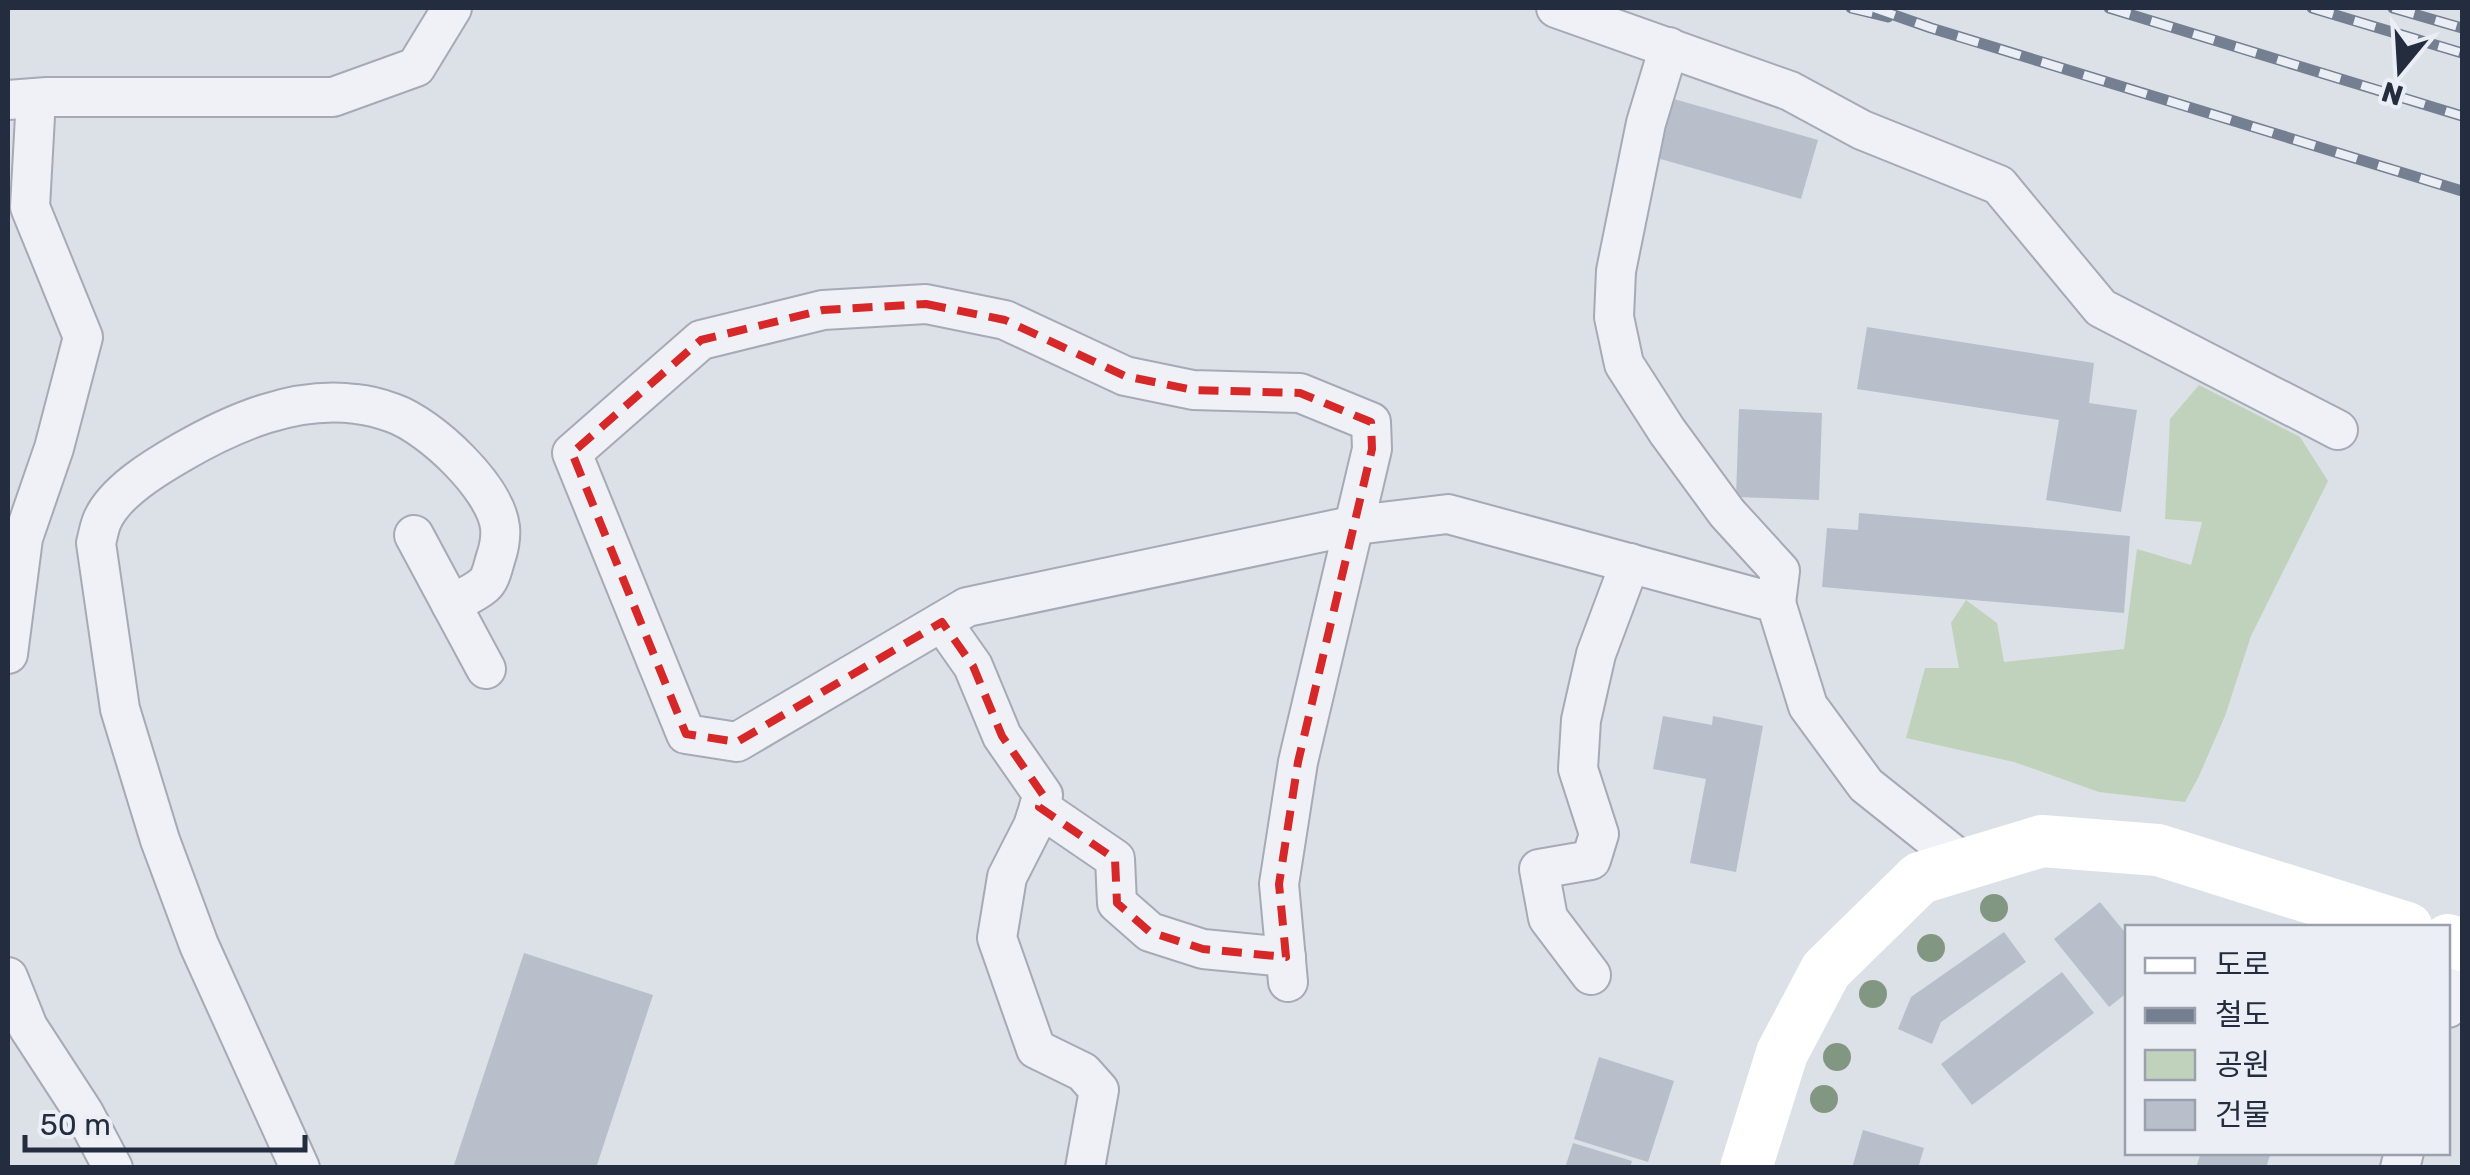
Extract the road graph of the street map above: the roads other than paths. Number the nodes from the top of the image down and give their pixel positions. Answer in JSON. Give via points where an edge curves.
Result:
{"nodes":[{"id":1,"x":452,"y":8,"type":"edge"},
{"id":2,"x":1556,"y":8,"type":"edge"},
{"id":3,"x":1669,"y":47,"type":"junction"},
{"id":4,"x":22,"y":99,"type":"edge"},
{"id":5,"x":2338,"y":430,"type":"dead end"},
{"id":6,"x":1356,"y":525,"type":"junction"},
{"id":7,"x":414,"y":534,"type":"dead end"},
{"id":8,"x":1630,"y":563,"type":"junction"},
{"id":9,"x":1776,"y":603,"type":"junction"},
{"id":10,"x":451,"y":604,"type":"junction"},
{"id":11,"x":942,"y":622,"type":"junction"},
{"id":12,"x":8,"y":654,"type":"edge"},
{"id":13,"x":486,"y":669,"type":"dead end"},
{"id":14,"x":1039,"y":807,"type":"junction"},
{"id":15,"x":1966,"y":864,"type":"junction"},
{"id":16,"x":2397,"y":925,"type":"edge"},
{"id":17,"x":2462,"y":958,"type":"edge"},
{"id":18,"x":1591,"y":975,"type":"dead end"},
{"id":19,"x":8,"y":977,"type":"edge"},
{"id":20,"x":2450,"y":1001,"type":"edge"},
{"id":21,"x":113,"y":1168,"type":"edge"},
{"id":22,"x":300,"y":1168,"type":"edge"},
{"id":23,"x":1085,"y":1168,"type":"edge"},
{"id":24,"x":1746,"y":1168,"type":"edge"}],
"edges":[{"from":1,"to":4,"type":"street","via":[[416,67],[333,97]]},
{"from":2,"to":3,"type":"street"},
{"from":3,"to":5,"type":"street","via":[[1790,91],[1862,130],[1999,185],[2101,308]]},
{"from":3,"to":9,"type":"street","via":[[1646,123],[1616,271],[1614,318],[1624,364],[1667,431],[1780,571]]},
{"from":4,"to":12,"type":"street","via":[[30,208],[83,337],[24,538]]},
{"from":6,"to":8,"type":"street","via":[[1448,514]]},
{"from":6,"to":11,"type":"street","via":[[968,607]]},
{"from":6,"to":11,"type":"street","via":[[1372,449],[1370,422],[1300,393],[1192,390],[1125,376],[1005,320],[926,304],[824,310],[701,340],[572,453],[686,734],[738,742]]},
{"from":6,"to":14,"type":"street","via":[[1298,762],[1280,884],[1287,970],[1150,932],[1117,903],[1115,859]]},
{"from":7,"to":10,"type":"street"},
{"from":8,"to":9,"type":"street"},
{"from":8,"to":18,"type":"street","via":[[1596,654],[1581,720],[1578,769],[1599,834],[1590,860],[1539,869],[1548,918]]},
{"from":9,"to":15,"type":"street","via":[[1808,706],[1866,785]]},
{"from":10,"to":13,"type":"street"},
{"from":10,"to":22,"type":"street","via":[[487,584],[499,549],[492,506],[458,458],[424,431],[396,414],[357,404],[272,411],[208,438],[117,500],[96,543],[120,710],[160,840]]},
{"from":11,"to":14,"type":"street","via":[[973,666],[1002,736],[1043,795]]},
{"from":14,"to":23,"type":"street","via":[[1006,878],[998,938],[1036,1049],[1082,1072],[1099,1090]]},
{"from":15,"to":16,"type":"main road","via":[[2042,841],[2158,850]]},
{"from":15,"to":24,"type":"main road","via":[[1920,878],[1826,970],[1782,1053]]},
{"from":17,"to":20,"type":"street"},
{"from":19,"to":21,"type":"street","via":[[28,1027]]}]}
